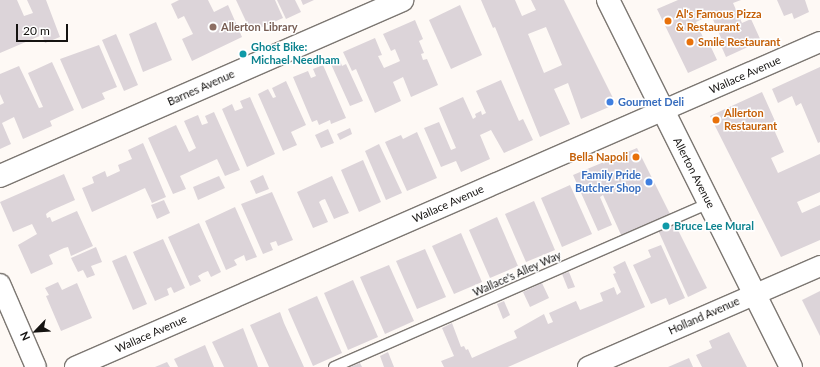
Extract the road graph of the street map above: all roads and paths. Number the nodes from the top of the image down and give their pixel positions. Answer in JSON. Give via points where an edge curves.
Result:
{"nodes":[{"id":1,"x":402,"y":0,"type":"edge"},
{"id":2,"x":608,"y":0,"type":"edge"},
{"id":3,"x":820,"y":42,"type":"edge"},
{"id":4,"x":663,"y":111,"type":"junction"},
{"id":5,"x":0,"y":176,"type":"edge"},
{"id":6,"x":709,"y":203,"type":"junction"},
{"id":7,"x":820,"y":266,"type":"edge"},
{"id":8,"x":0,"y":284,"type":"edge"},
{"id":9,"x":755,"y":294,"type":"junction"},
{"id":10,"x":36,"y":367,"type":"edge"},
{"id":11,"x":75,"y":367,"type":"edge"},
{"id":12,"x":334,"y":367,"type":"edge"},
{"id":13,"x":588,"y":367,"type":"edge"},
{"id":14,"x":791,"y":367,"type":"edge"}],
"edges":[{"from":1,"to":5,"type":"street","name":"Barnes Avenue"},
{"from":2,"to":4,"type":"street","name":"Allerton Avenue"},
{"from":3,"to":4,"type":"street","name":"Wallace Avenue"},
{"from":4,"to":6,"type":"street","name":"Allerton Avenue"},
{"from":4,"to":11,"type":"street","name":"Wallace Avenue"},
{"from":6,"to":9,"type":"street","name":"Allerton Avenue"},
{"from":6,"to":12,"type":"lane","name":"Wallace's Alley Way"},
{"from":7,"to":9,"type":"street","name":"Holland Avenue"},
{"from":8,"to":10,"type":"street"},
{"from":9,"to":13,"type":"street","name":"Holland Avenue"},
{"from":9,"to":14,"type":"street","name":"Allerton Avenue"}]}
